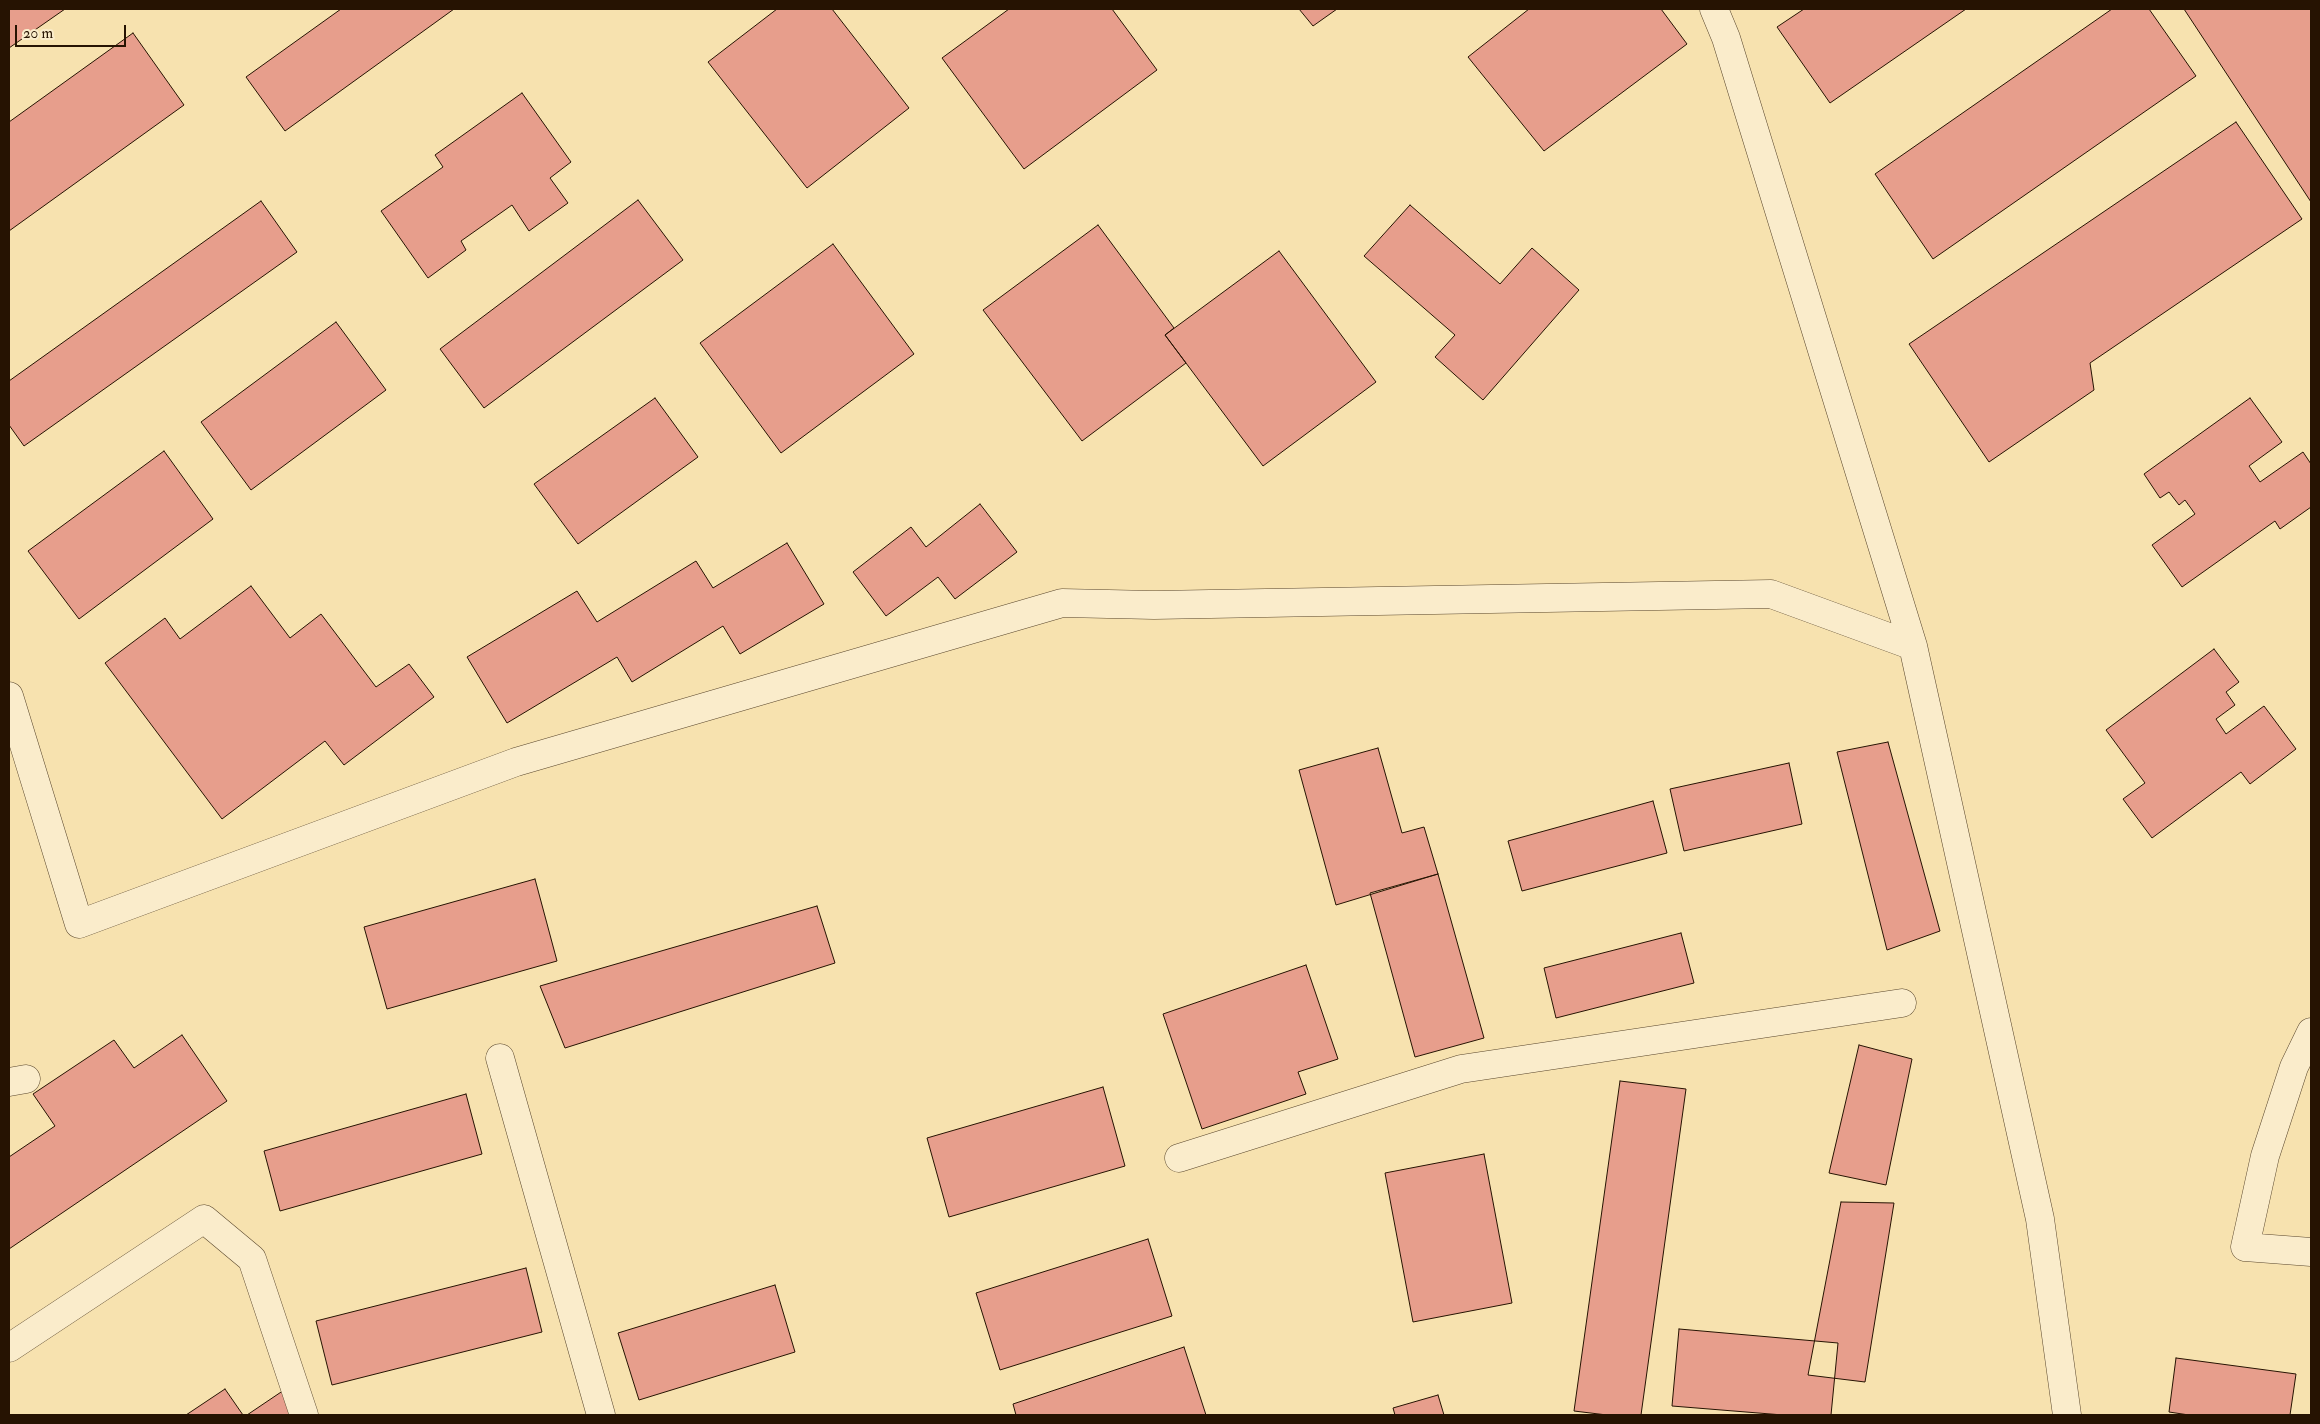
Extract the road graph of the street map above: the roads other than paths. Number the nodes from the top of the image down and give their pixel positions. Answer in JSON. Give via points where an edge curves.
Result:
{"nodes":[{"id":1,"x":1714,"y":9,"type":"edge"},
{"id":2,"x":1913,"y":646,"type":"junction"},
{"id":3,"x":9,"y":696,"type":"edge"},
{"id":4,"x":1902,"y":1003,"type":"dead end"},
{"id":5,"x":2311,"y":1032,"type":"edge"},
{"id":6,"x":500,"y":1058,"type":"dead end"},
{"id":7,"x":1179,"y":1158,"type":"dead end"},
{"id":8,"x":2311,"y":1252,"type":"edge"},
{"id":9,"x":9,"y":1348,"type":"edge"},
{"id":10,"x":304,"y":1415,"type":"edge"},
{"id":11,"x":601,"y":1415,"type":"edge"},
{"id":12,"x":2067,"y":1415,"type":"edge"}],
"edges":[{"from":1,"to":2,"type":"street","via":[[1729,48]]},
{"from":2,"to":3,"type":"street","via":[[1771,594],[1154,605],[1062,603],[516,762],[79,924]]},
{"from":2,"to":12,"type":"street","via":[[2040,1219]]},
{"from":4,"to":7,"type":"street","via":[[1461,1069]]},
{"from":5,"to":8,"type":"street","via":[[2294,1067],[2265,1156],[2244,1247]]},
{"from":6,"to":11,"type":"street"},
{"from":9,"to":10,"type":"street","via":[[204,1218],[252,1259]]}]}
